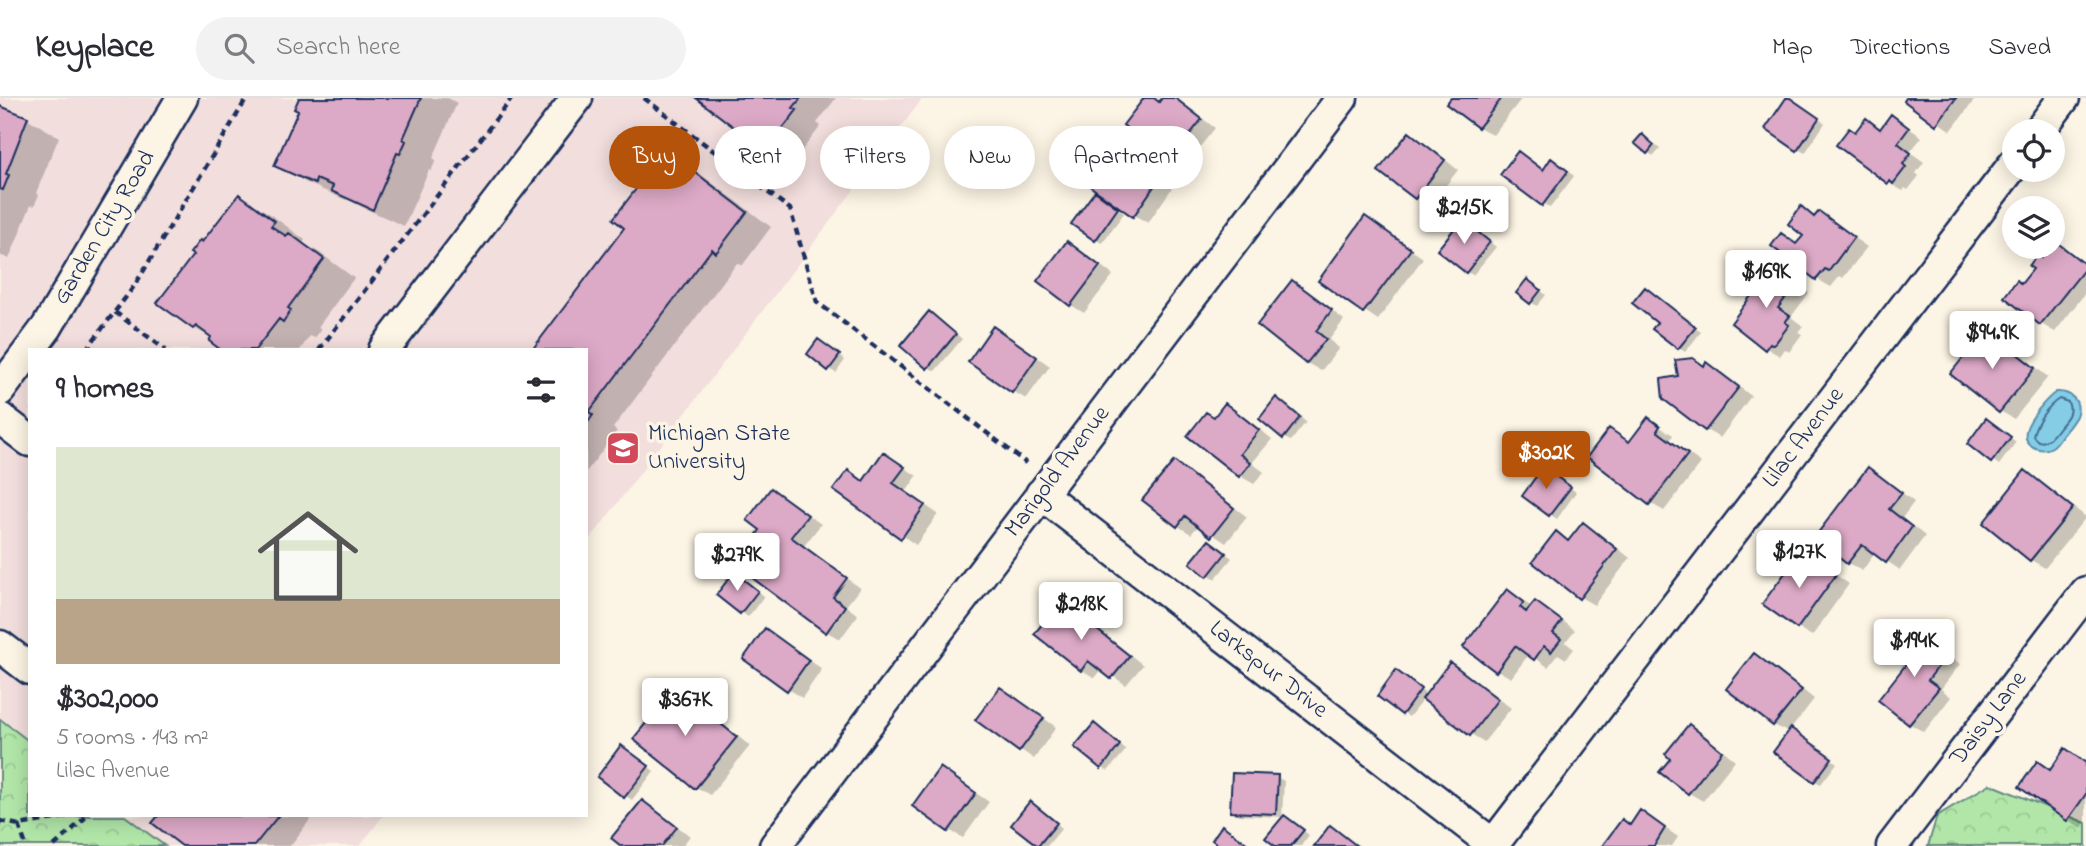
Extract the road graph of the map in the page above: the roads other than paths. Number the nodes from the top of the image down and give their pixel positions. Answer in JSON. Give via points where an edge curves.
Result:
{"nodes":[{"id":1,"x":182,"y":98,"type":"edge"},
{"id":2,"x":577,"y":98,"type":"edge"},
{"id":3,"x":1342,"y":98,"type":"edge"},
{"id":4,"x":2064,"y":98,"type":"edge"},
{"id":5,"x":2048,"y":119,"type":"edge"},
{"id":6,"x":2002,"y":180,"type":"edge"},
{"id":7,"x":31,"y":348,"type":"edge"},
{"id":8,"x":386,"y":348,"type":"edge"},
{"id":9,"x":28,"y":352,"type":"edge"},
{"id":10,"x":0,"y":390,"type":"edge"},
{"id":11,"x":0,"y":418,"type":"edge"},
{"id":12,"x":28,"y":439,"type":"edge"},
{"id":13,"x":1046,"y":488,"type":"junction"},
{"id":14,"x":2086,"y":592,"type":"edge"},
{"id":15,"x":0,"y":646,"type":"edge"},
{"id":16,"x":28,"y":667,"type":"edge"},
{"id":17,"x":1493,"y":845,"type":"edge"},
{"id":18,"x":775,"y":846,"type":"edge"},
{"id":19,"x":1892,"y":846,"type":"edge"}],
"edges":[{"from":1,"to":7,"type":"street","name":"Garden City Road"},
{"from":2,"to":8,"type":"street"},
{"from":3,"to":13,"type":"street","name":"Marigold Avenue"},
{"from":4,"to":5,"type":"street"},
{"from":6,"to":17,"type":"street","name":"Lilac Avenue"},
{"from":9,"to":10,"type":"street","name":"Garden City Road"},
{"from":11,"to":12,"type":"street"},
{"from":13,"to":17,"type":"street","name":"Larkspur Drive"},
{"from":13,"to":18,"type":"street","name":"Marigold Avenue"},
{"from":14,"to":19,"type":"street","name":"Daisy Lane"},
{"from":15,"to":16,"type":"street"}]}
